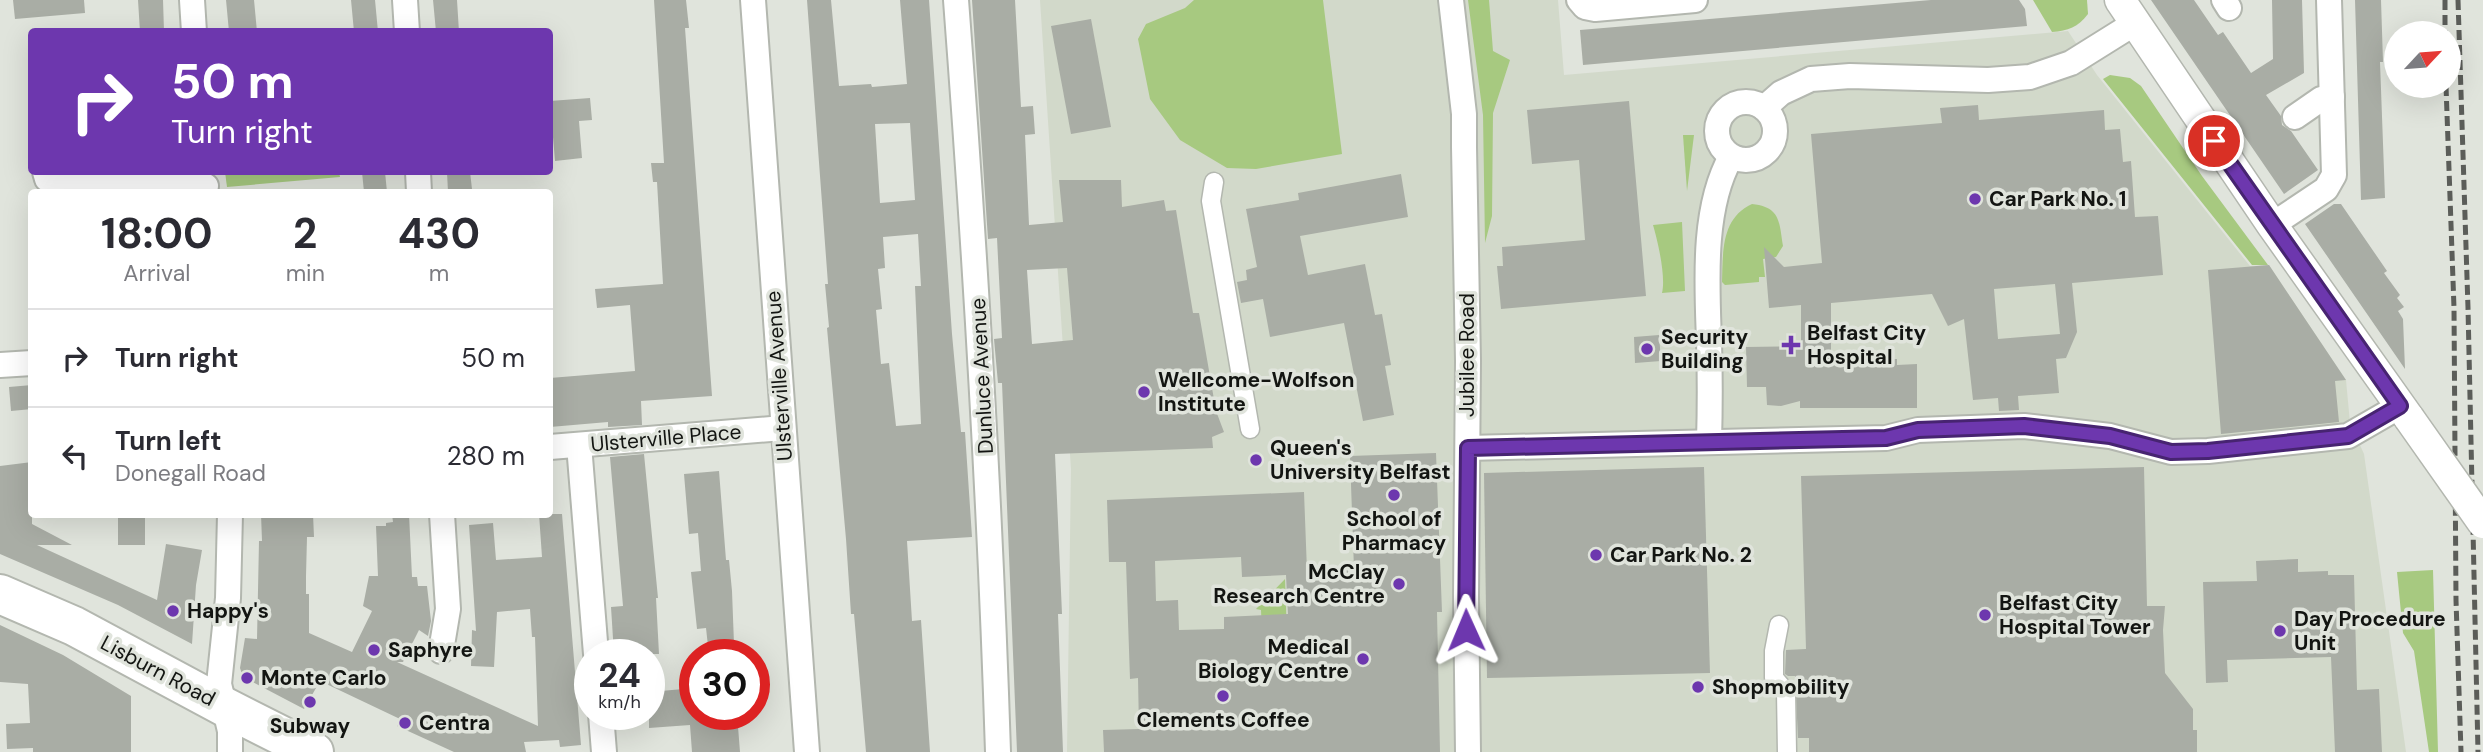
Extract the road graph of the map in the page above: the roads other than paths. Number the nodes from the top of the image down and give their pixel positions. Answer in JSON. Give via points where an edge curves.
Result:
{"nodes":[{"id":1,"x":192,"y":0,"type":"edge"},
{"id":2,"x":405,"y":0,"type":"edge"},
{"id":3,"x":753,"y":0,"type":"edge"},
{"id":4,"x":956,"y":0,"type":"edge"},
{"id":5,"x":1451,"y":0,"type":"edge"},
{"id":6,"x":1695,"y":0,"type":"edge"},
{"id":7,"x":2329,"y":0,"type":"edge"},
{"id":8,"x":1587,"y":5,"type":"edge"},
{"id":9,"x":2128,"y":11,"type":"edge"},
{"id":10,"x":194,"y":28,"type":"edge"},
{"id":11,"x":407,"y":28,"type":"edge"},
{"id":12,"x":2332,"y":97,"type":"junction"},
{"id":13,"x":1763,"y":108,"type":"junction"},
{"id":14,"x":2295,"y":117,"type":"dead end"},
{"id":15,"x":1731,"y":157,"type":"junction"},
{"id":16,"x":46,"y":175,"type":"edge"},
{"id":17,"x":1213,"y":182,"type":"dead end"},
{"id":18,"x":206,"y":183,"type":"edge"},
{"id":19,"x":2272,"y":225,"type":"junction"},
{"id":20,"x":28,"y":363,"type":"edge"},
{"id":21,"x":0,"y":365,"type":"edge"},
{"id":22,"x":2405,"y":412,"type":"junction"},
{"id":23,"x":783,"y":428,"type":"junction"},
{"id":24,"x":1250,"y":429,"type":"dead end"},
{"id":25,"x":1709,"y":442,"type":"junction"},
{"id":26,"x":579,"y":445,"type":"junction"},
{"id":27,"x":553,"y":447,"type":"edge"},
{"id":28,"x":1468,"y":448,"type":"junction"},
{"id":29,"x":230,"y":518,"type":"edge"},
{"id":30,"x":442,"y":518,"type":"edge"},
{"id":31,"x":2483,"y":523,"type":"edge"},
{"id":32,"x":0,"y":594,"type":"edge"},
{"id":33,"x":1779,"y":625,"type":"dead end"},
{"id":34,"x":595,"y":639,"type":"edge"},
{"id":35,"x":441,"y":651,"type":"dead end"},
{"id":36,"x":223,"y":706,"type":"junction"},
{"id":37,"x":602,"y":730,"type":"edge"},
{"id":38,"x":230,"y":752,"type":"edge"},
{"id":39,"x":314,"y":752,"type":"edge"},
{"id":40,"x":604,"y":752,"type":"edge"},
{"id":41,"x":807,"y":752,"type":"edge"},
{"id":42,"x":998,"y":752,"type":"edge"},
{"id":43,"x":1468,"y":752,"type":"edge"},
{"id":44,"x":1787,"y":752,"type":"edge"}],
"edges":[{"from":1,"to":10,"type":"street"},
{"from":2,"to":11,"type":"street"},
{"from":3,"to":23,"type":"street","name":"Ulsterville Avenue"},
{"from":4,"to":42,"type":"street","name":"Dunluce Avenue","via":[[978,298]]},
{"from":5,"to":28,"type":"street","name":"Jubilee Road","via":[[1464,114]]},
{"from":6,"to":8,"type":"street"},
{"from":7,"to":12,"type":"street"},
{"from":9,"to":13,"type":"street","via":[[2071,63],[2030,77],[1811,79],[1780,93]]},
{"from":9,"to":19,"type":"street"},
{"from":12,"to":14,"type":"street"},
{"from":12,"to":19,"type":"street","via":[[2331,183]]},
{"from":13,"to":15,"type":"street","via":[[1775,134],[1767,151],[1750,160]]},
{"from":13,"to":15,"type":"street","via":[[1747,102],[1723,112],[1716,131]]},
{"from":15,"to":25,"type":"street","via":[[1722,173],[1711,226]]},
{"from":16,"to":18,"type":"street","via":[[64,187]]},
{"from":17,"to":24,"type":"street","via":[[1211,201]]},
{"from":19,"to":22,"type":"street"},
{"from":20,"to":21,"type":"street"},
{"from":22,"to":25,"type":"street","via":[[2348,436],[2208,451],[2171,452],[2110,436],[2024,426],[1918,430],[1886,438]]},
{"from":22,"to":31,"type":"street","bridge":true},
{"from":23,"to":26,"type":"street","name":"Ulsterville Place"},
{"from":23,"to":41,"type":"street","name":"Ulsterville Avenue"},
{"from":25,"to":28,"type":"street"},
{"from":26,"to":27,"type":"street","name":"Ulsterville Place"},
{"from":26,"to":34,"type":"street"},
{"from":28,"to":43,"type":"street","name":"Jubilee Road"},
{"from":29,"to":36,"type":"street","via":[[219,684]]},
{"from":30,"to":35,"type":"street","via":[[448,609]]},
{"from":32,"to":36,"type":"main road","name":"Lisburn Road","via":[[74,626]]},
{"from":33,"to":44,"type":"street","via":[[1774,678],[1786,692]]},
{"from":36,"to":38,"type":"street"},
{"from":36,"to":39,"type":"main road","name":"Lisburn Road"},
{"from":37,"to":40,"type":"street"}]}
